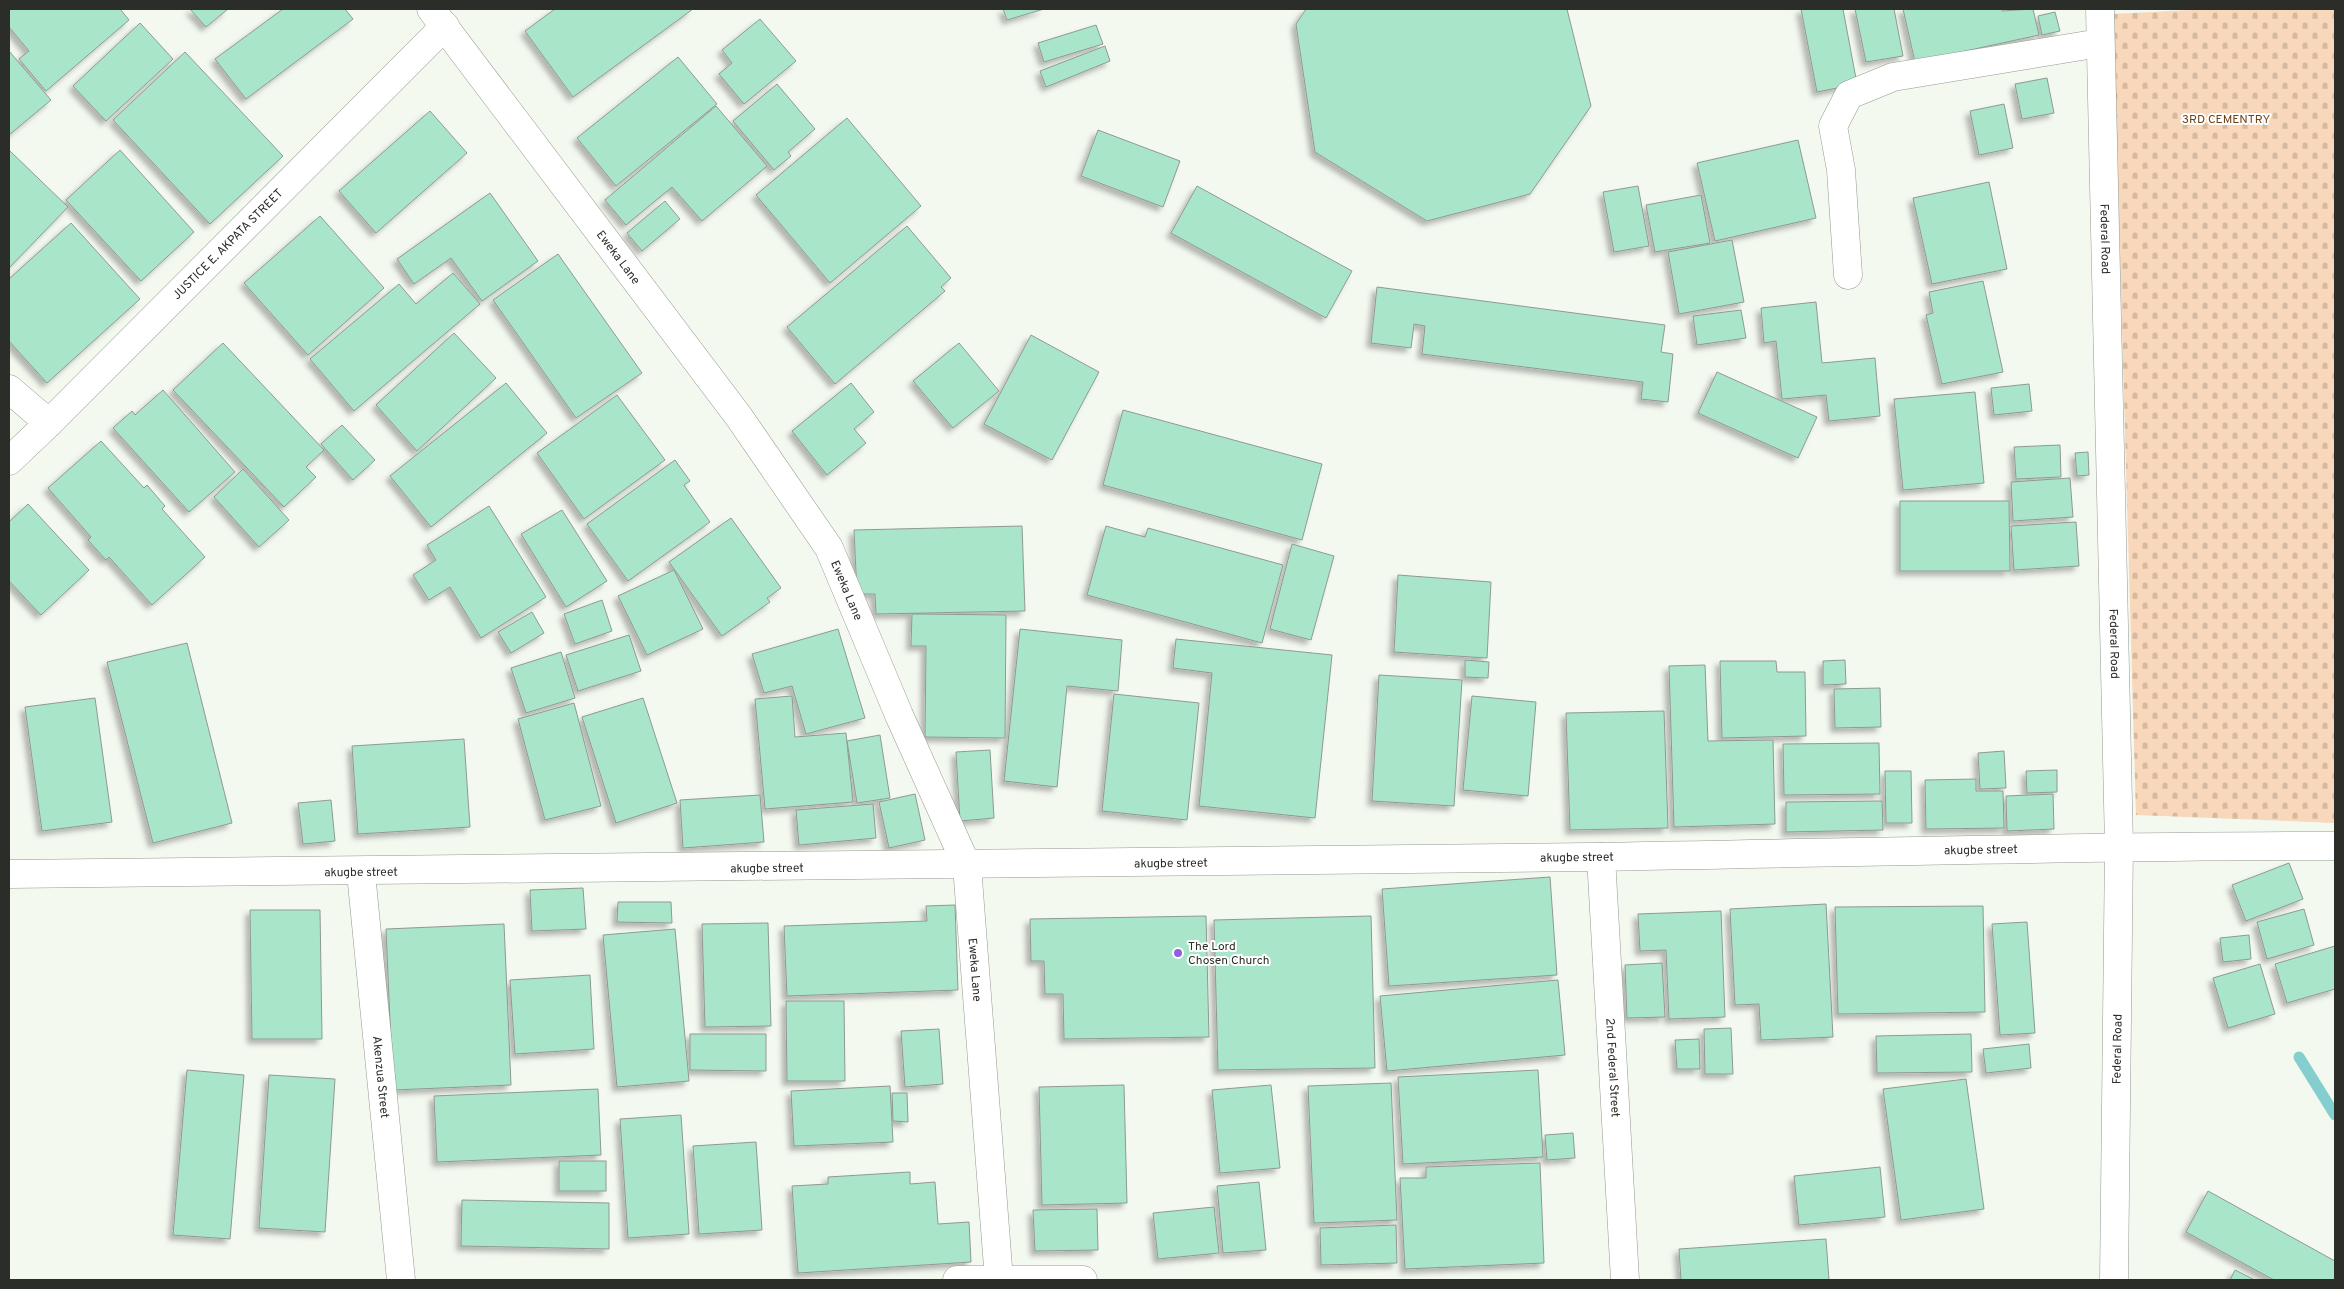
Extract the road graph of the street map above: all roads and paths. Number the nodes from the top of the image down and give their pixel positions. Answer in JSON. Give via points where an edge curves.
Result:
{"nodes":[{"id":1,"x":2100,"y":9,"type":"edge"},
{"id":2,"x":438,"y":17,"type":"edge"},
{"id":3,"x":2100,"y":43,"type":"junction"},
{"id":4,"x":1848,"y":275,"type":"dead end"},
{"id":5,"x":9,"y":388,"type":"edge"},
{"id":6,"x":49,"y":423,"type":"junction"},
{"id":7,"x":9,"y":461,"type":"edge"},
{"id":8,"x":2119,"y":846,"type":"junction"},
{"id":9,"x":2335,"y":846,"type":"edge"},
{"id":10,"x":1602,"y":856,"type":"junction"},
{"id":11,"x":967,"y":866,"type":"junction"},
{"id":12,"x":361,"y":873,"type":"junction"},
{"id":13,"x":9,"y":874,"type":"edge"},
{"id":14,"x":401,"y":1280,"type":"edge"},
{"id":15,"x":956,"y":1280,"type":"edge"},
{"id":16,"x":999,"y":1280,"type":"edge"},
{"id":17,"x":1083,"y":1280,"type":"edge"},
{"id":18,"x":1625,"y":1280,"type":"edge"},
{"id":19,"x":2114,"y":1280,"type":"edge"}],
"edges":[{"from":1,"to":3,"type":"street","name":"Federal Road"},
{"from":2,"to":6,"type":"street","name":"JUSTICE E. AKPATA STREET"},
{"from":2,"to":11,"type":"street","name":"Eweka Lane","via":[[738,417],[829,548]]},
{"from":3,"to":4,"type":"street","via":[[1893,77],[1849,95],[1833,126],[1840,170]]},
{"from":3,"to":8,"type":"street","name":"Federal Road"},
{"from":5,"to":6,"type":"street"},
{"from":6,"to":7,"type":"street","name":"JUSTICE E. AKPATA STREET"},
{"from":8,"to":9,"type":"street","name":"akugbe street"},
{"from":8,"to":10,"type":"street","name":"akugbe street"},
{"from":8,"to":19,"type":"street","name":"Federal Road"},
{"from":10,"to":11,"type":"street","name":"akugbe street"},
{"from":10,"to":18,"type":"street","name":"2nd Federal Street"},
{"from":11,"to":12,"type":"street","name":"akugbe street"},
{"from":11,"to":16,"type":"street","name":"Eweka Lane"},
{"from":12,"to":13,"type":"street","name":"akugbe street"},
{"from":12,"to":14,"type":"street","name":"Akenzua Street"},
{"from":15,"to":16,"type":"street"},
{"from":16,"to":17,"type":"street"}]}
